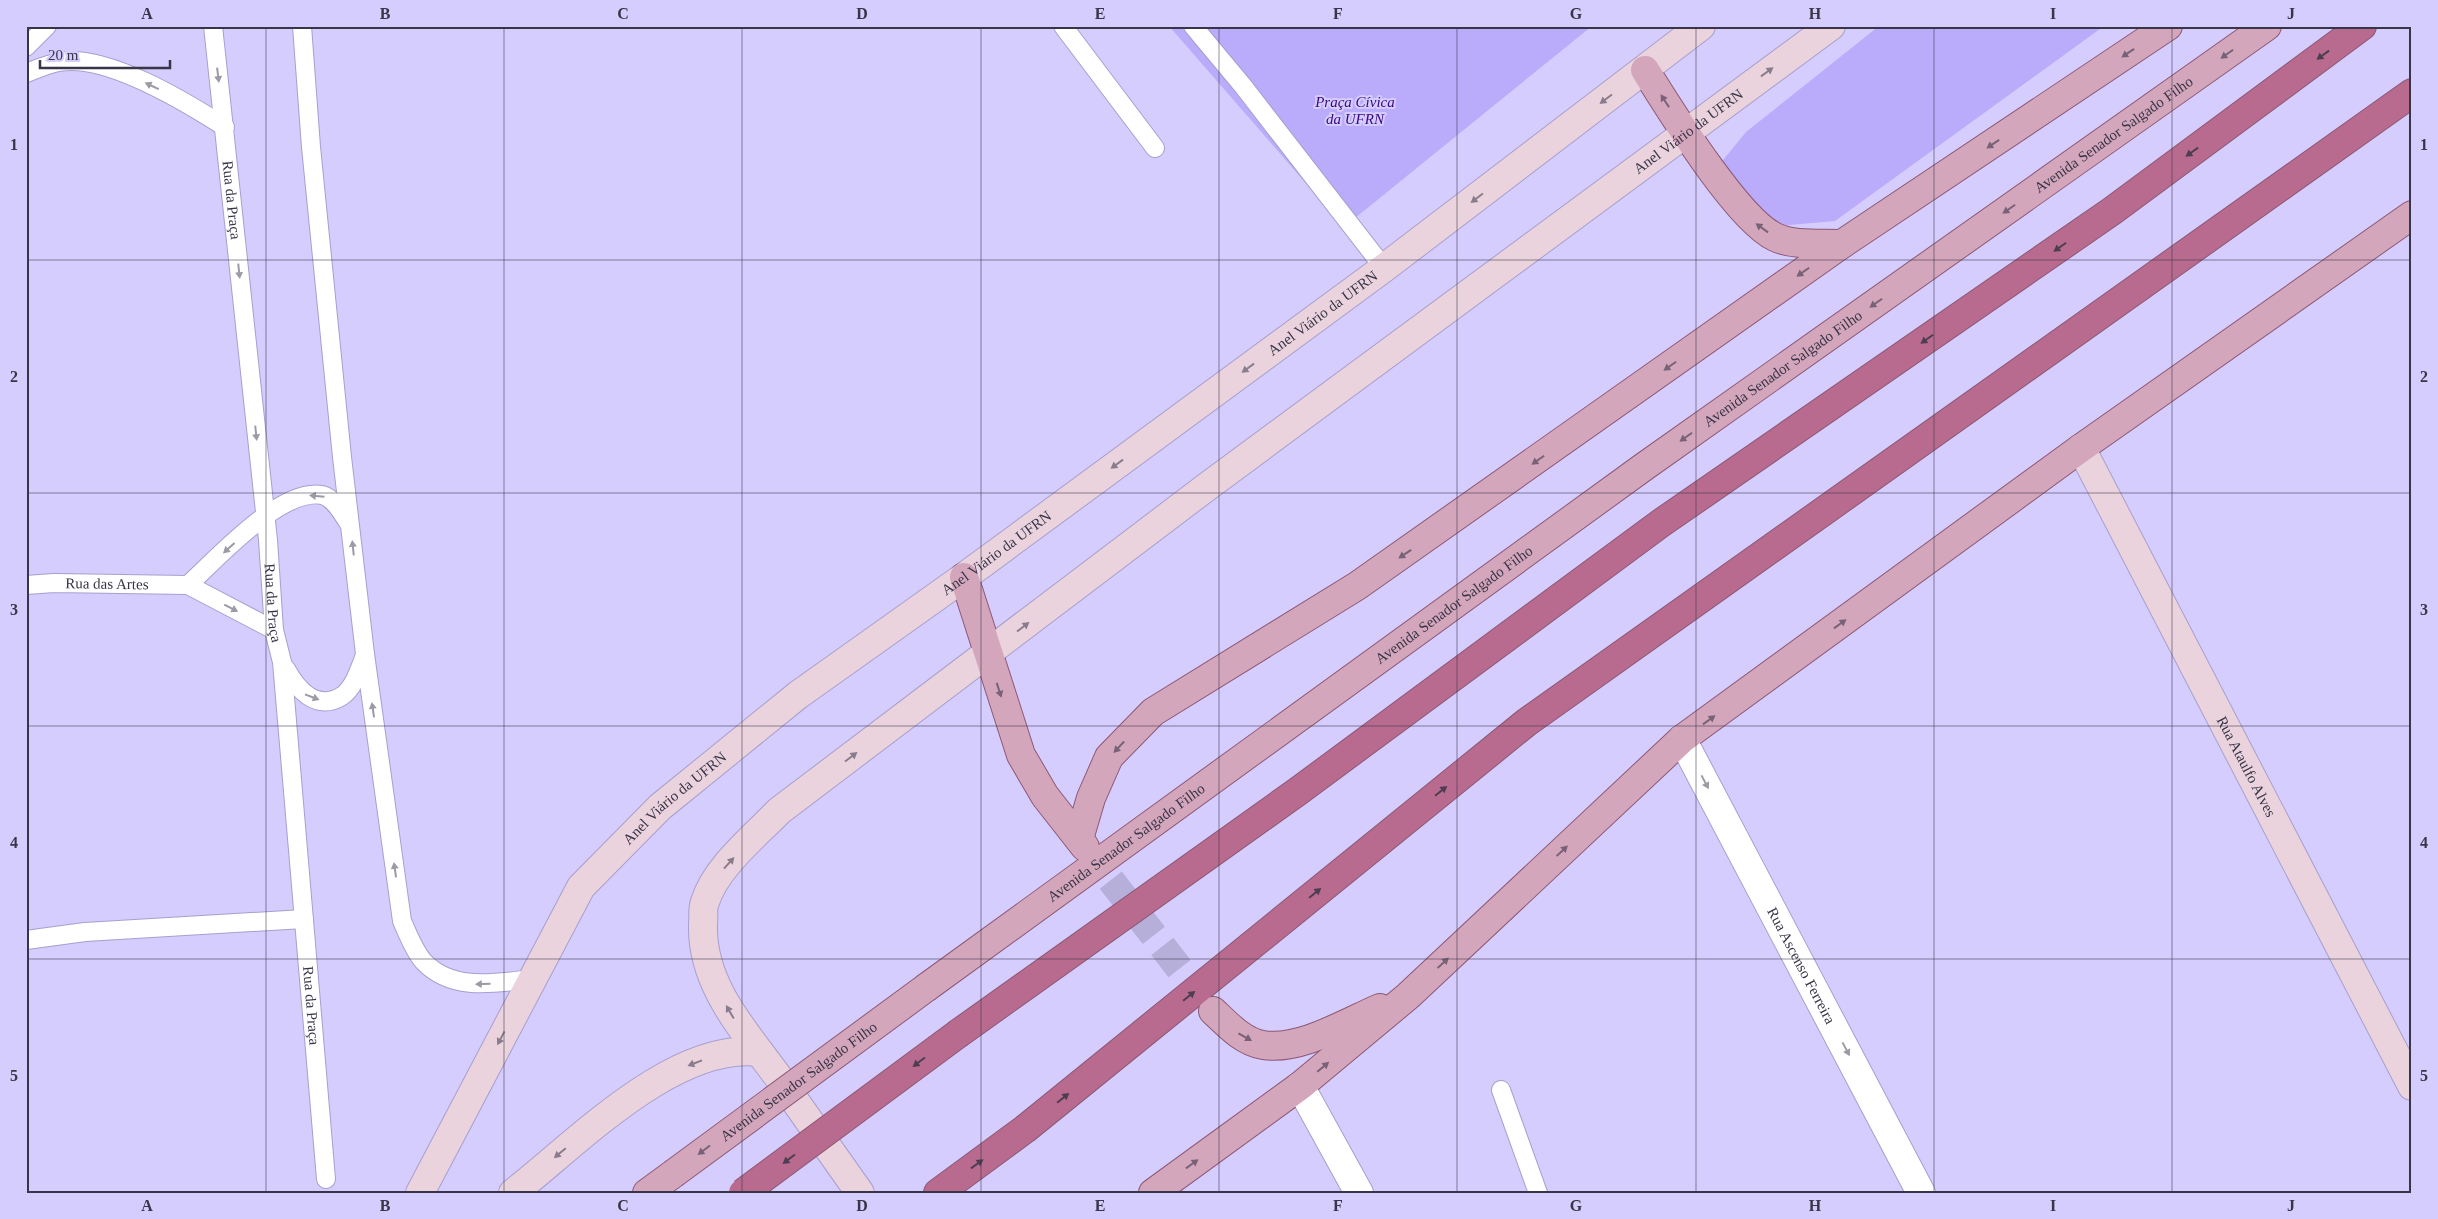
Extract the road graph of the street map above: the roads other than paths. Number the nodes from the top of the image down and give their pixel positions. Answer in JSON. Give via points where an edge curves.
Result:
{"nodes":[{"id":1,"x":47,"y":26,"type":"edge"},
{"id":2,"x":213,"y":26,"type":"edge"},
{"id":3,"x":302,"y":26,"type":"edge"},
{"id":4,"x":1062,"y":26,"type":"edge"},
{"id":5,"x":1193,"y":26,"type":"edge"},
{"id":6,"x":1701,"y":26,"type":"edge"},
{"id":7,"x":1830,"y":26,"type":"edge"},
{"id":8,"x":2168,"y":26,"type":"edge"},
{"id":9,"x":2267,"y":26,"type":"edge"},
{"id":10,"x":2362,"y":26,"type":"edge"},
{"id":11,"x":26,"y":47,"type":"edge"},
{"id":12,"x":1645,"y":70,"type":"junction"},
{"id":13,"x":26,"y":73,"type":"edge"},
{"id":14,"x":2412,"y":94,"type":"edge"},
{"id":15,"x":225,"y":127,"type":"junction"},
{"id":16,"x":1685,"y":132,"type":"junction"},
{"id":17,"x":1155,"y":148,"type":"dead end"},
{"id":18,"x":2412,"y":215,"type":"edge"},
{"id":19,"x":1842,"y":244,"type":"junction"},
{"id":20,"x":1384,"y":268,"type":"junction"},
{"id":21,"x":2081,"y":448,"type":"junction"},
{"id":22,"x":265,"y":515,"type":"junction"},
{"id":23,"x":351,"y":527,"type":"junction"},
{"id":24,"x":964,"y":577,"type":"junction"},
{"id":25,"x":26,"y":585,"type":"edge"},
{"id":26,"x":188,"y":586,"type":"junction"},
{"id":27,"x":274,"y":630,"type":"junction"},
{"id":28,"x":365,"y":654,"type":"junction"},
{"id":29,"x":988,"y":654,"type":"junction"},
{"id":30,"x":282,"y":662,"type":"junction"},
{"id":31,"x":1682,"y":739,"type":"junction"},
{"id":32,"x":304,"y":919,"type":"junction"},
{"id":33,"x":26,"y":940,"type":"edge"},
{"id":34,"x":532,"y":980,"type":"junction"},
{"id":35,"x":1408,"y":996,"type":"junction"},
{"id":36,"x":1212,"y":1011,"type":"tunnel mouth"},
{"id":37,"x":764,"y":1059,"type":"junction"},
{"id":38,"x":1300,"y":1086,"type":"junction"},
{"id":39,"x":2412,"y":1086,"type":"edge"},
{"id":40,"x":1501,"y":1090,"type":"dead end"},
{"id":41,"x":326,"y":1180,"type":"dead end"},
{"id":42,"x":420,"y":1193,"type":"edge"},
{"id":43,"x":513,"y":1193,"type":"edge"},
{"id":44,"x":648,"y":1193,"type":"edge"},
{"id":45,"x":743,"y":1193,"type":"edge"},
{"id":46,"x":860,"y":1193,"type":"edge"},
{"id":47,"x":938,"y":1193,"type":"edge"},
{"id":48,"x":1153,"y":1193,"type":"edge"},
{"id":49,"x":1359,"y":1193,"type":"edge"},
{"id":50,"x":1538,"y":1193,"type":"edge"},
{"id":51,"x":1921,"y":1193,"type":"edge"}],
"edges":[{"from":1,"to":11,"type":"lane"},
{"from":2,"to":15,"type":"lane","name":"Rua da Praça","one_way":true},
{"from":3,"to":23,"type":"lane","via":[[311,147]]},
{"from":4,"to":17,"type":"lane"},
{"from":5,"to":20,"type":"lane"},
{"from":6,"to":12,"type":"main road","name":"Anel Viário da UFRN"},
{"from":16,"to":7,"type":"main road","name":"Anel Viário da UFRN","one_way":true},
{"from":8,"to":19,"type":"main road","one_way":true},
{"from":9,"to":44,"type":"main road","name":"Avenida Senador Salgado Filho","one_way":true,"bridge":true,"via":[[1645,466]]},
{"from":10,"to":45,"type":"highway","one_way":true,"bridge":true,"via":[[2104,217],[1660,523],[1297,792],[959,1033]]},
{"from":16,"to":12,"type":"main road","one_way":true},
{"from":12,"to":20,"type":"main road","name":"Anel Viário da UFRN","one_way":true},
{"from":15,"to":13,"type":"lane","one_way":true,"via":[[113,68],[60,61]]},
{"from":47,"to":14,"type":"highway","one_way":true,"via":[[1025,1129],[1527,722]]},
{"from":15,"to":22,"type":"lane","name":"Rua da Praça","one_way":true},
{"from":19,"to":16,"type":"main road","one_way":true,"via":[[1775,237],[1754,222],[1735,200]]},
{"from":29,"to":16,"type":"main road","name":"Anel Viário da UFRN","one_way":true,"via":[[1208,486]]},
{"from":18,"to":21,"type":"main road"},
{"from":19,"to":29,"type":"main road","via":[[1372,576],[1153,712],[1109,757],[1090,798],[1082,843],[1045,796],[1022,755]]},
{"from":20,"to":24,"type":"main road","name":"Anel Viário da UFRN","one_way":true},
{"from":31,"to":21,"type":"main road","one_way":true},
{"from":21,"to":39,"type":"main road","name":"Rua Ataulfo Alves"},
{"from":23,"to":22,"type":"lane","one_way":true,"via":[[337,504],[323,495],[297,498]]},
{"from":22,"to":26,"type":"lane","one_way":true},
{"from":22,"to":27,"type":"lane","name":"Rua da Praça"},
{"from":28,"to":23,"type":"lane","one_way":true},
{"from":24,"to":29,"type":"main road"},
{"from":24,"to":34,"type":"main road","name":"Anel Viário da UFRN","via":[[798,695],[660,807],[581,886]]},
{"from":25,"to":26,"type":"lane","name":"Rua das Artes"},
{"from":26,"to":27,"type":"lane","name":"Rua das Artes","one_way":true},
{"from":27,"to":30,"type":"lane","name":"Rua da Praça"},
{"from":30,"to":28,"type":"lane","one_way":true,"via":[[296,688],[316,700],[328,700],[342,696],[351,685]]},
{"from":34,"to":28,"type":"lane","one_way":true,"via":[[479,985],[443,976],[424,962],[412,943],[402,921]]},
{"from":37,"to":29,"type":"main road","name":"Anel Viário da UFRN","one_way":true,"via":[[718,991],[703,939],[704,902],[720,874],[779,811]]},
{"from":30,"to":32,"type":"lane","name":"Rua da Praça"},
{"from":35,"to":31,"type":"main road","one_way":true},
{"from":31,"to":51,"type":"street","name":"Rua Ascenso Ferreira","one_way":true},
{"from":32,"to":33,"type":"lane","via":[[85,932]]},
{"from":32,"to":41,"type":"lane","name":"Rua da Praça"},
{"from":34,"to":42,"type":"main road","name":"Anel Viário da UFRN","one_way":true},
{"from":36,"to":35,"type":"main road","one_way":true,"via":[[1249,1040],[1262,1045],[1285,1045],[1317,1036]]},
{"from":38,"to":35,"type":"main road","one_way":true},
{"from":37,"to":43,"type":"main road","one_way":true,"via":[[743,1050],[715,1055],[686,1066],[597,1123]]},
{"from":37,"to":46,"type":"main road","name":"Anel Viário da UFRN"},
{"from":48,"to":38,"type":"main road","one_way":true},
{"from":38,"to":49,"type":"street"},
{"from":40,"to":50,"type":"lane"}]}
